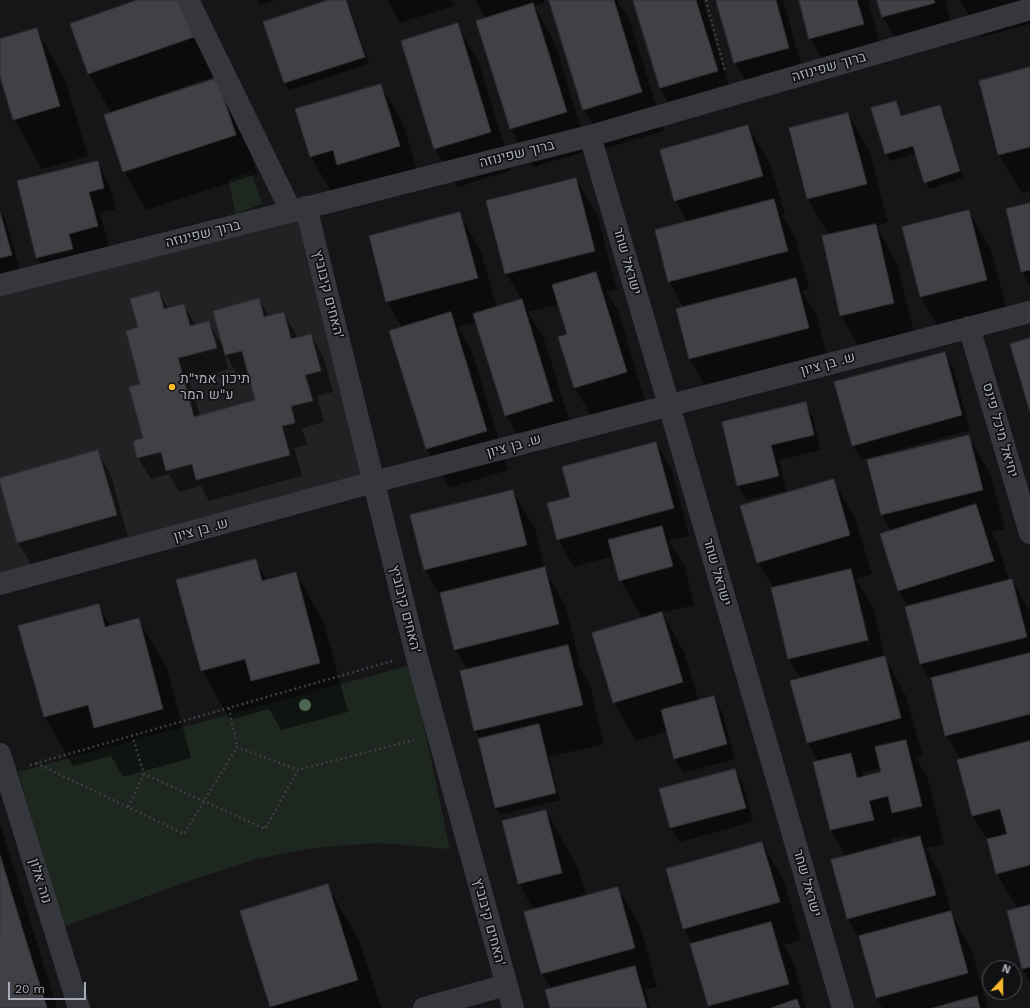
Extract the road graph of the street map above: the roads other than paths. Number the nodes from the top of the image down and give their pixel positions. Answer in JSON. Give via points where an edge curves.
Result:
{"nodes":[{"id":1,"x":188,"y":0,"type":"edge"},
{"id":2,"x":1030,"y":9,"type":"edge"},
{"id":3,"x":590,"y":136,"type":"junction"},
{"id":4,"x":298,"y":209,"type":"junction"},
{"id":5,"x":0,"y":284,"type":"edge"},
{"id":6,"x":1030,"y":312,"type":"edge"},
{"id":7,"x":969,"y":328,"type":"junction"},
{"id":8,"x":670,"y":405,"type":"junction"},
{"id":9,"x":374,"y":482,"type":"junction"},
{"id":10,"x":1030,"y":534,"type":"edge"},
{"id":11,"x":0,"y":584,"type":"edge"},
{"id":12,"x":3,"y":763,"type":"edge"},
{"id":13,"x":506,"y":985,"type":"junction"},
{"id":14,"x":79,"y":1008,"type":"edge"},
{"id":15,"x":424,"y":1008,"type":"edge"},
{"id":16,"x":513,"y":1008,"type":"edge"},
{"id":17,"x":843,"y":1008,"type":"edge"}],
"edges":[{"from":1,"to":4,"type":"street","name":"האחים קיבוביץ'"},
{"from":2,"to":3,"type":"street","name":"ברוך שפינוזה"},
{"from":3,"to":4,"type":"street","name":"ברוך שפינוזה"},
{"from":3,"to":8,"type":"street","name":"ישראל שחר"},
{"from":4,"to":5,"type":"street","name":"ברוך שפינוזה"},
{"from":4,"to":9,"type":"street","name":"האחים קיבוביץ'"},
{"from":6,"to":7,"type":"street","name":"ש. בן ציון"},
{"from":7,"to":8,"type":"street","name":"ש. בן ציון"},
{"from":7,"to":10,"type":"street","name":"יחיאל מיכל פינס"},
{"from":8,"to":9,"type":"street","name":"ש. בן ציון"},
{"from":8,"to":17,"type":"street","name":"ישראל שחר"},
{"from":9,"to":11,"type":"street","name":"ש. בן ציון"},
{"from":9,"to":13,"type":"street","name":"האחים קיבוביץ'","via":[[416,654]]},
{"from":12,"to":14,"type":"street","name":"נוה אלון"},
{"from":13,"to":15,"type":"street"},
{"from":13,"to":16,"type":"street","name":"האחים קיבוביץ'"}]}
